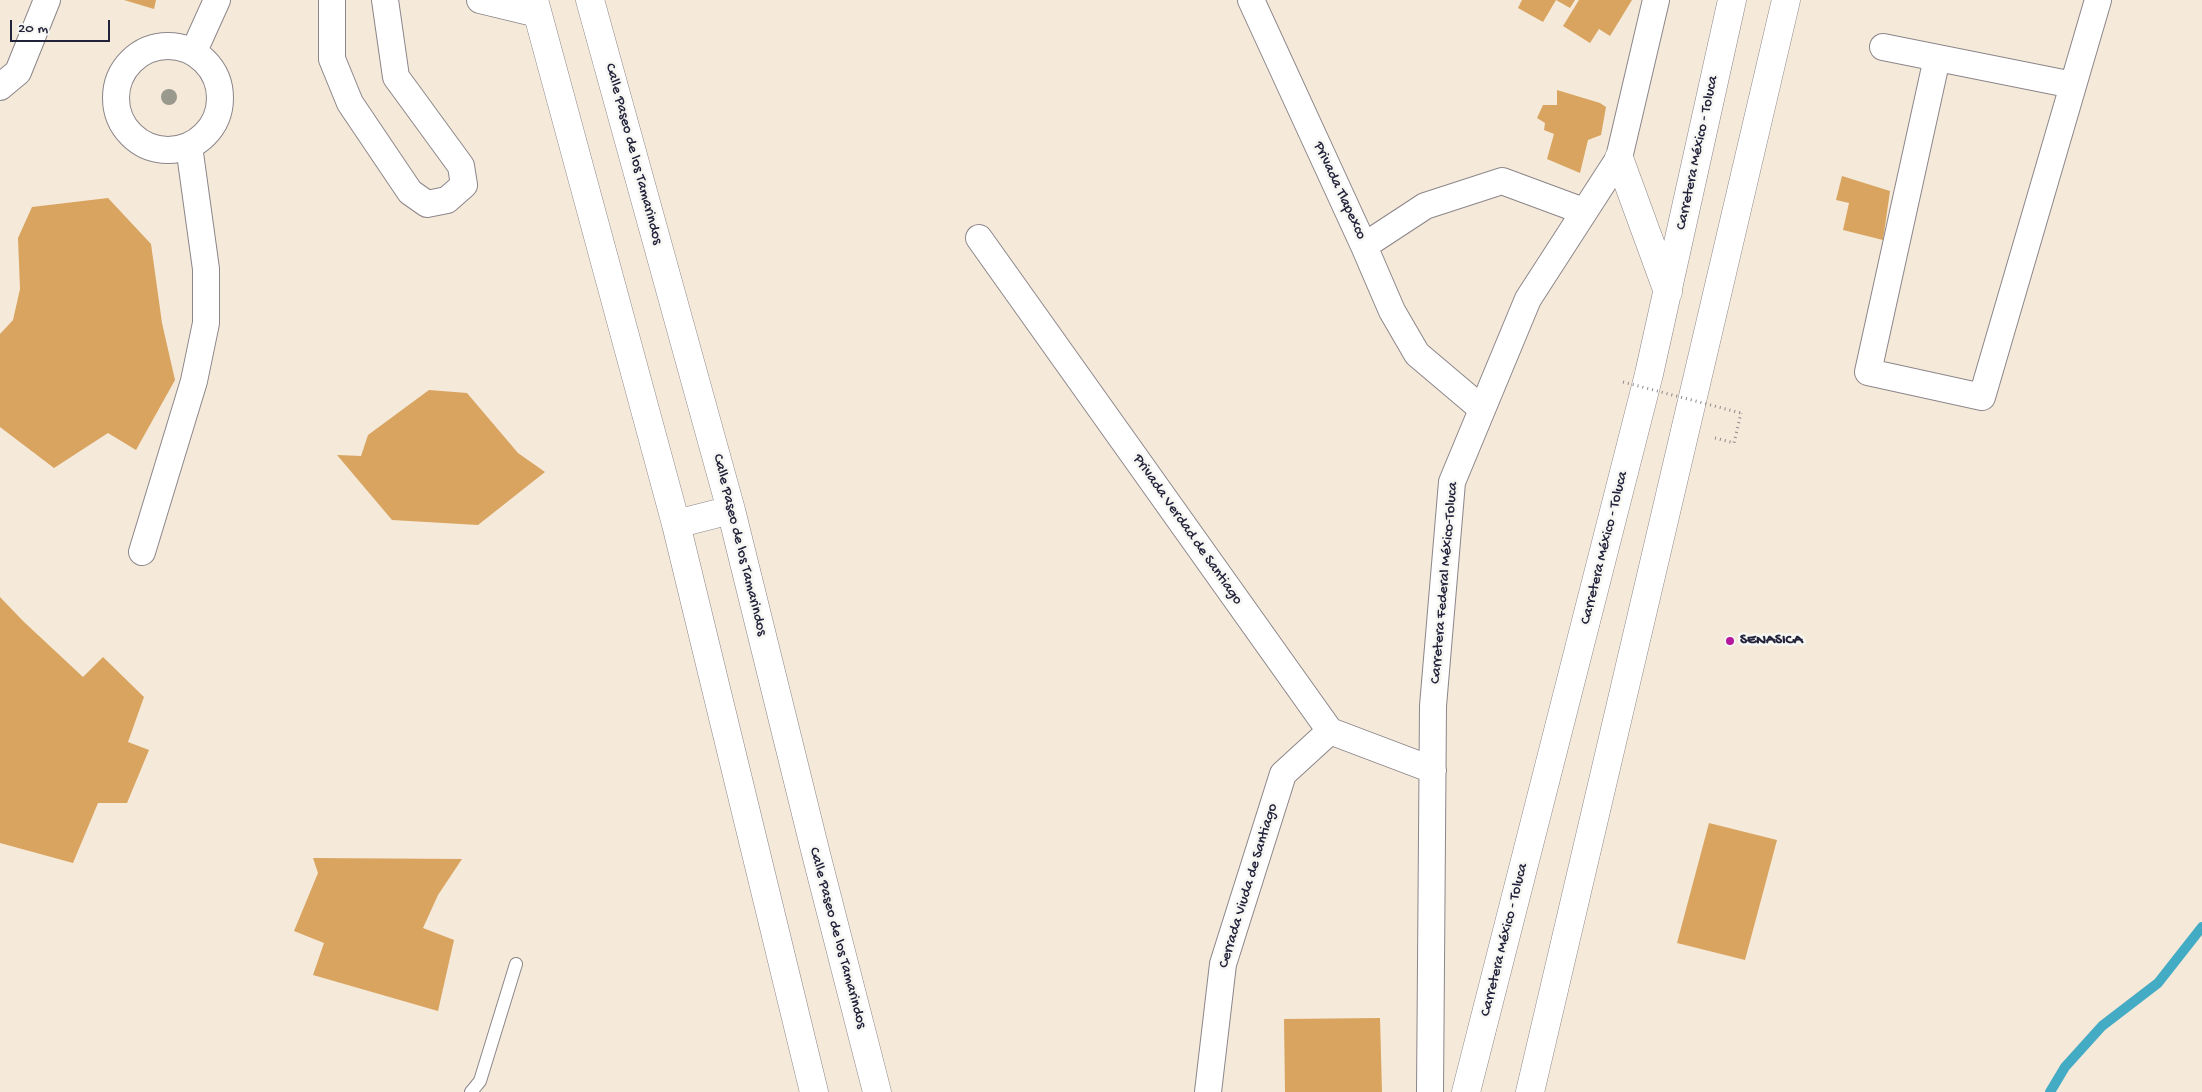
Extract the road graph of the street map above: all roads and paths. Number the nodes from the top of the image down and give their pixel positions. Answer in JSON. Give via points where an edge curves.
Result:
{"nodes":[{"id":1,"x":46,"y":0,"type":"edge"},
{"id":2,"x":216,"y":0,"type":"edge"},
{"id":3,"x":332,"y":0,"type":"edge"},
{"id":4,"x":385,"y":0,"type":"edge"},
{"id":5,"x":480,"y":0,"type":"edge"},
{"id":6,"x":590,"y":0,"type":"edge"},
{"id":7,"x":1251,"y":0,"type":"edge"},
{"id":8,"x":1656,"y":0,"type":"edge"},
{"id":9,"x":1732,"y":0,"type":"edge"},
{"id":10,"x":1786,"y":0,"type":"edge"},
{"id":11,"x":2096,"y":1,"type":"edge"},
{"id":12,"x":536,"y":7,"type":"edge"},
{"id":13,"x":1884,"y":47,"type":"dead end"},
{"id":14,"x":194,"y":52,"type":"junction"},
{"id":15,"x":1937,"y":58,"type":"junction"},
{"id":16,"x":2073,"y":85,"type":"junction"},
{"id":17,"x":0,"y":87,"type":"edge"},
{"id":18,"x":189,"y":146,"type":"junction"},
{"id":19,"x":1619,"y":158,"type":"junction"},
{"id":20,"x":1583,"y":211,"type":"junction"},
{"id":21,"x":979,"y":238,"type":"dead end"},
{"id":22,"x":1364,"y":246,"type":"junction"},
{"id":23,"x":1668,"y":292,"type":"junction"},
{"id":24,"x":1623,"y":382,"type":"dead end"},
{"id":25,"x":1482,"y":409,"type":"junction"},
{"id":26,"x":1734,"y":443,"type":"dead end"},
{"id":27,"x":731,"y":510,"type":"junction"},
{"id":28,"x":676,"y":524,"type":"junction"},
{"id":29,"x":142,"y":552,"type":"dead end"},
{"id":30,"x":1330,"y":731,"type":"junction"},
{"id":31,"x":1433,"y":770,"type":"junction"},
{"id":32,"x":516,"y":964,"type":"dead end"},
{"id":33,"x":471,"y":1092,"type":"edge"},
{"id":34,"x":814,"y":1092,"type":"edge"},
{"id":35,"x":877,"y":1092,"type":"edge"},
{"id":36,"x":1208,"y":1092,"type":"edge"},
{"id":37,"x":1430,"y":1092,"type":"edge"},
{"id":38,"x":1466,"y":1092,"type":"edge"},
{"id":39,"x":1530,"y":1092,"type":"edge"}],
"edges":[{"from":1,"to":17,"type":"street","via":[[18,72]]},
{"from":2,"to":14,"type":"street"},
{"from":3,"to":4,"type":"street","via":[[332,59],[350,103],[410,192],[427,204],[448,200],[464,184],[461,166],[396,78]]},
{"from":5,"to":12,"type":"street"},
{"from":6,"to":27,"type":"main road","name":"Calle Paseo de los Tamarindos"},
{"from":7,"to":22,"type":"street","name":"Privada Tlapexco"},
{"from":8,"to":19,"type":"street","name":"Carretera Federal México-Toluca"},
{"from":9,"to":23,"type":"main road","name":"Carretera México - Toluca"},
{"from":10,"to":39,"type":"main road"},
{"from":11,"to":16,"type":"street"},
{"from":12,"to":28,"type":"main road"},
{"from":13,"to":15,"type":"street"},
{"from":14,"to":18,"type":"street","via":[[207,62],[216,76],[220,109],[203,137]]},
{"from":14,"to":18,"type":"street","via":[[179,46],[162,45],[132,58],[116,86],[115,103],[119,119],[128,133],[141,143],[156,149],[173,150]]},
{"from":15,"to":16,"type":"street"},
{"from":15,"to":16,"type":"street","via":[[1868,372],[1982,397]]},
{"from":18,"to":29,"type":"street","via":[[206,269],[206,324],[194,381]]},
{"from":19,"to":20,"type":"street","name":"Carretera Federal México-Toluca"},
{"from":19,"to":23,"type":"main road"},
{"from":20,"to":22,"type":"street","name":"Privada Tlapexco","via":[[1502,181],[1425,206]]},
{"from":20,"to":25,"type":"street","name":"Carretera Federal México-Toluca","via":[[1528,299]]},
{"from":21,"to":30,"type":"street","name":"Privada Verdad de Santiago"},
{"from":22,"to":25,"type":"street","via":[[1392,311],[1416,354]]},
{"from":23,"to":38,"type":"main road","name":"Carretera México - Toluca"},
{"from":24,"to":26,"type":"path","bridge":true,"via":[[1742,413]]},
{"from":25,"to":31,"type":"street","name":"Carretera Federal México-Toluca","via":[[1452,482],[1433,706]]},
{"from":27,"to":28,"type":"main road"},
{"from":27,"to":35,"type":"main road","name":"Calle Paseo de los Tamarindos"},
{"from":28,"to":34,"type":"main road"},
{"from":30,"to":31,"type":"street"},
{"from":30,"to":36,"type":"street","name":"Cerrada Viuda de Santiago","via":[[1283,774],[1223,964]]},
{"from":31,"to":37,"type":"street","name":"Carretera Federal México-Toluca"},
{"from":32,"to":33,"type":"lane","via":[[480,1081]]}]}
